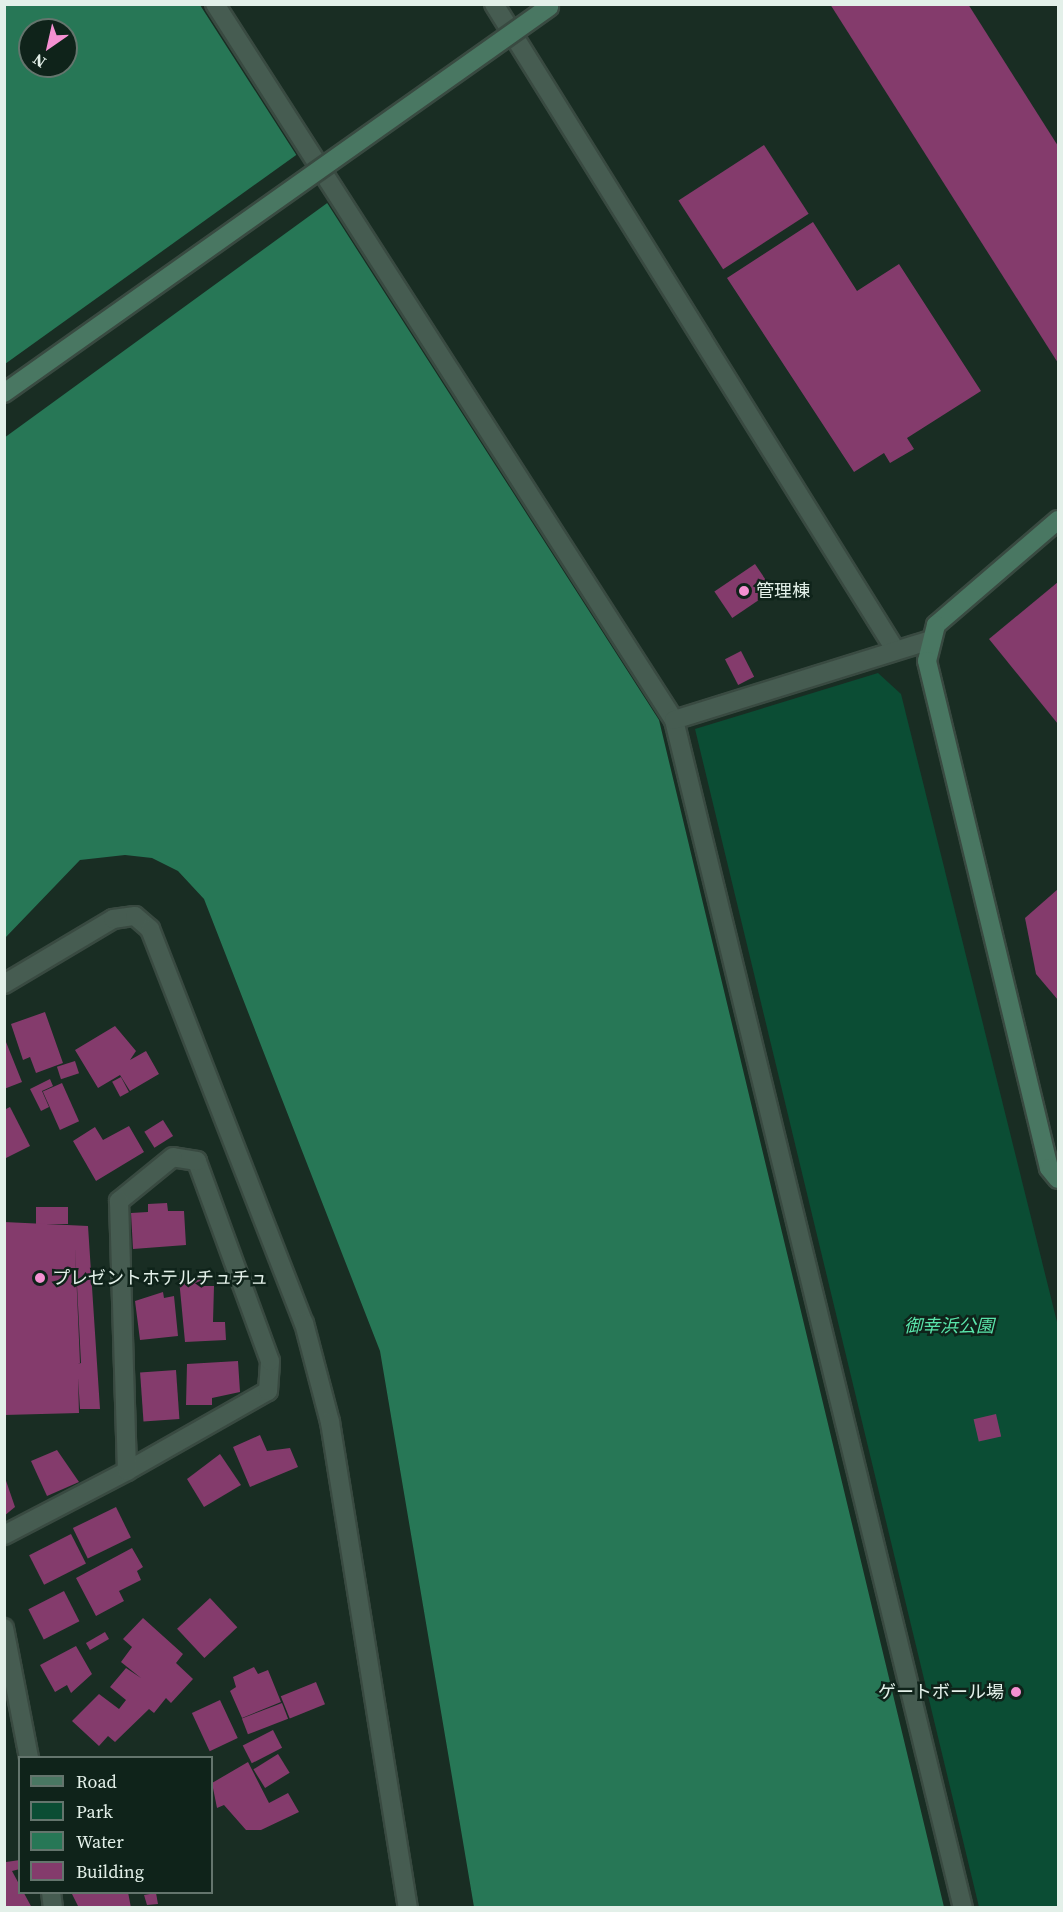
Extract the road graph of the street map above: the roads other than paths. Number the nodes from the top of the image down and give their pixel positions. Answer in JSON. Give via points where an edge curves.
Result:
{"nodes":[{"id":1,"x":215,"y":4,"type":"edge"},
{"id":2,"x":494,"y":4,"type":"edge"},
{"id":3,"x":551,"y":6,"type":"edge"},
{"id":4,"x":4,"y":393,"type":"edge"},
{"id":5,"x":1059,"y":520,"type":"edge"},
{"id":6,"x":928,"y":641,"type":"junction"},
{"id":7,"x":894,"y":648,"type":"junction"},
{"id":8,"x":674,"y":720,"type":"junction"},
{"id":9,"x":4,"y":984,"type":"edge"},
{"id":10,"x":1059,"y":1179,"type":"edge"},
{"id":11,"x":127,"y":1471,"type":"junction"},
{"id":12,"x":4,"y":1535,"type":"edge"},
{"id":13,"x":4,"y":1628,"type":"edge"},
{"id":14,"x":29,"y":1756,"type":"edge"},
{"id":15,"x":408,"y":1908,"type":"edge"},
{"id":16,"x":963,"y":1908,"type":"edge"}],
"edges":[{"from":1,"to":8,"type":"street"},
{"from":2,"to":7,"type":"street"},
{"from":3,"to":4,"type":"street","bridge":true},
{"from":5,"to":6,"type":"street","via":[[947,612]]},
{"from":6,"to":7,"type":"street"},
{"from":6,"to":10,"type":"street","via":[[937,707],[1049,1168]]},
{"from":7,"to":8,"type":"street"},
{"from":8,"to":16,"type":"street"},
{"from":9,"to":15,"type":"street","via":[[113,919],[135,916],[150,929],[304,1323],[330,1422]]},
{"from":11,"to":11,"type":"street","via":[[268,1391],[270,1361],[197,1161],[173,1156],[119,1201]]},
{"from":11,"to":12,"type":"street"},
{"from":13,"to":14,"type":"street"}]}
